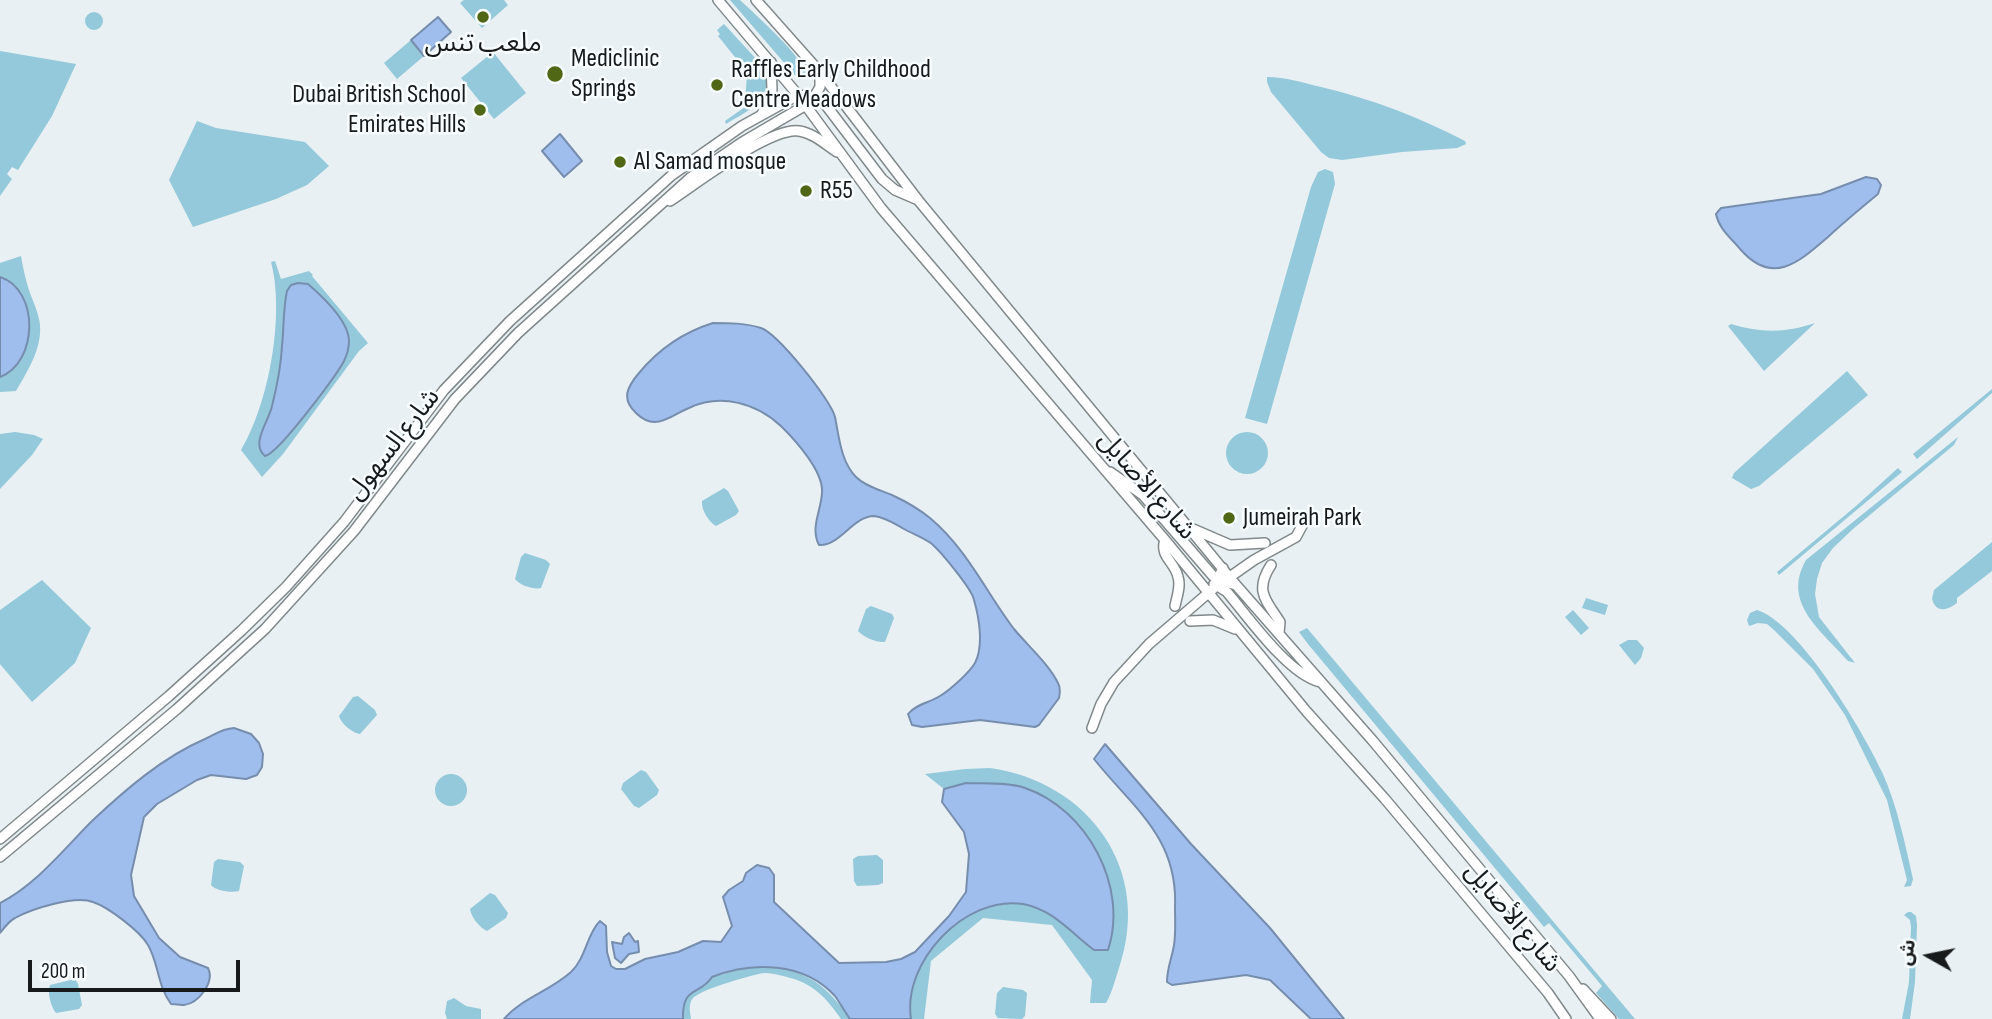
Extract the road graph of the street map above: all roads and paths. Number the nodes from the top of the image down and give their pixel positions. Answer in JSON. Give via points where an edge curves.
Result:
{"nodes":[{"id":1,"x":718,"y":0,"type":"edge"},
{"id":2,"x":756,"y":0,"type":"edge"},
{"id":3,"x":770,"y":60,"type":"junction"},
{"id":4,"x":819,"y":71,"type":"junction"},
{"id":5,"x":798,"y":95,"type":"junction"},
{"id":6,"x":816,"y":97,"type":"junction"},
{"id":7,"x":806,"y":105,"type":"junction"},
{"id":8,"x":762,"y":114,"type":"junction"},
{"id":9,"x":842,"y":155,"type":"junction"},
{"id":10,"x":918,"y":200,"type":"junction"},
{"id":11,"x":645,"y":217,"type":"junction"},
{"id":12,"x":1104,"y":469,"type":"junction"},
{"id":13,"x":1303,"y":524,"type":"dead end"},
{"id":14,"x":1191,"y":528,"type":"junction"},
{"id":15,"x":1165,"y":540,"type":"junction"},
{"id":16,"x":1265,"y":543,"type":"dead end"},
{"id":17,"x":1271,"y":565,"type":"dead end"},
{"id":18,"x":1222,"y":580,"type":"junction"},
{"id":19,"x":1202,"y":584,"type":"junction"},
{"id":20,"x":1208,"y":593,"type":"junction"},
{"id":21,"x":1215,"y":602,"type":"junction"},
{"id":22,"x":1175,"y":606,"type":"dead end"},
{"id":23,"x":1189,"y":621,"type":"dead end"},
{"id":24,"x":242,"y":631,"type":"junction"},
{"id":25,"x":1241,"y":633,"type":"junction"},
{"id":26,"x":1279,"y":634,"type":"junction"},
{"id":27,"x":243,"y":649,"type":"junction"},
{"id":28,"x":1321,"y":682,"type":"junction"},
{"id":29,"x":1093,"y":728,"type":"dead end"},
{"id":30,"x":0,"y":839,"type":"edge"},
{"id":31,"x":0,"y":857,"type":"edge"},
{"id":32,"x":1569,"y":976,"type":"junction"},
{"id":33,"x":1548,"y":993,"type":"junction"},
{"id":34,"x":1566,"y":1019,"type":"edge"},
{"id":35,"x":1574,"y":1019,"type":"edge"},
{"id":36,"x":1600,"y":1019,"type":"edge"},
{"id":37,"x":1611,"y":1019,"type":"edge"}],
"edges":[{"from":1,"to":3,"type":"main road","name":"شارع الأصايل"},
{"from":2,"to":4,"type":"main road","name":"شارع الأصايل"},
{"from":3,"to":5,"type":"main road","name":"شارع الأصايل"},
{"from":3,"to":8,"type":"main road","via":[[772,90]]},
{"from":4,"to":6,"type":"main road"},
{"from":4,"to":10,"type":"main road","name":"شارع الأصايل"},
{"from":5,"to":6,"type":"main road"},
{"from":5,"to":7,"type":"main road","name":"شارع الأصايل"},
{"from":5,"to":8,"type":"main road","name":"شارع السهول"},
{"from":6,"to":7,"type":"main road","name":"شارع السهول"},
{"from":6,"to":10,"type":"main road","via":[[883,179]]},
{"from":7,"to":9,"type":"main road","name":"شارع الأصايل"},
{"from":7,"to":11,"type":"main road","name":"شارع السهول","via":[[722,154]]},
{"from":8,"to":24,"type":"main road","name":"شارع السهول","via":[[654,190],[487,343],[444,390],[337,530]]},
{"from":9,"to":11,"type":"main road","via":[[809,134],[783,132]]},
{"from":9,"to":12,"type":"main road","name":"شارع الأصايل","via":[[881,208]]},
{"from":10,"to":14,"type":"main road","name":"شارع الأصايل"},
{"from":11,"to":27,"type":"main road","name":"شارع السهول","via":[[475,376],[354,531]]},
{"from":12,"to":15,"type":"main road","name":"شارع الأصايل"},
{"from":12,"to":18,"type":"main road","via":[[1143,495]]},
{"from":13,"to":18,"type":"main road","via":[[1296,537]]},
{"from":14,"to":16,"type":"main road","via":[[1230,545]]},
{"from":14,"to":18,"type":"main road","name":"شارع الأصايل"},
{"from":15,"to":19,"type":"main road","name":"شارع الأصايل"},
{"from":15,"to":22,"type":"main road","via":[[1164,552],[1178,577]]},
{"from":17,"to":26,"type":"main road","via":[[1262,590],[1280,622]]},
{"from":18,"to":19,"type":"main road"},
{"from":18,"to":20,"type":"main road"},
{"from":18,"to":21,"type":"main road"},
{"from":18,"to":26,"type":"main road","name":"شارع الأصايل","via":[[1236,585]]},
{"from":18,"to":28,"type":"main road","via":[[1294,668]]},
{"from":19,"to":20,"type":"main road","name":"شارع الأصايل"},
{"from":20,"to":21,"type":"main road","name":"شارع الأصايل"},
{"from":20,"to":29,"type":"main road","via":[[1120,675],[1101,704]]},
{"from":21,"to":25,"type":"main road","name":"شارع الأصايل"},
{"from":23,"to":25,"type":"main road","via":[[1213,620]]},
{"from":24,"to":27,"type":"main road","via":[[249,626],[256,630]]},
{"from":24,"to":30,"type":"main road","name":"شارع السهول"},
{"from":25,"to":33,"type":"main road","name":"شارع الأصايل"},
{"from":26,"to":28,"type":"main road","name":"شارع الأصايل"},
{"from":27,"to":31,"type":"main road","name":"شارع السهول"},
{"from":28,"to":32,"type":"main road","name":"شارع الأصايل"},
{"from":32,"to":36,"type":"main road","name":"شارع الأصايل"},
{"from":32,"to":37,"type":"main road","name":"شارع الأصايل"},
{"from":33,"to":34,"type":"main road","name":"شارع الأصايل"},
{"from":33,"to":35,"type":"main road","name":"شارع الأصايل"}]}
